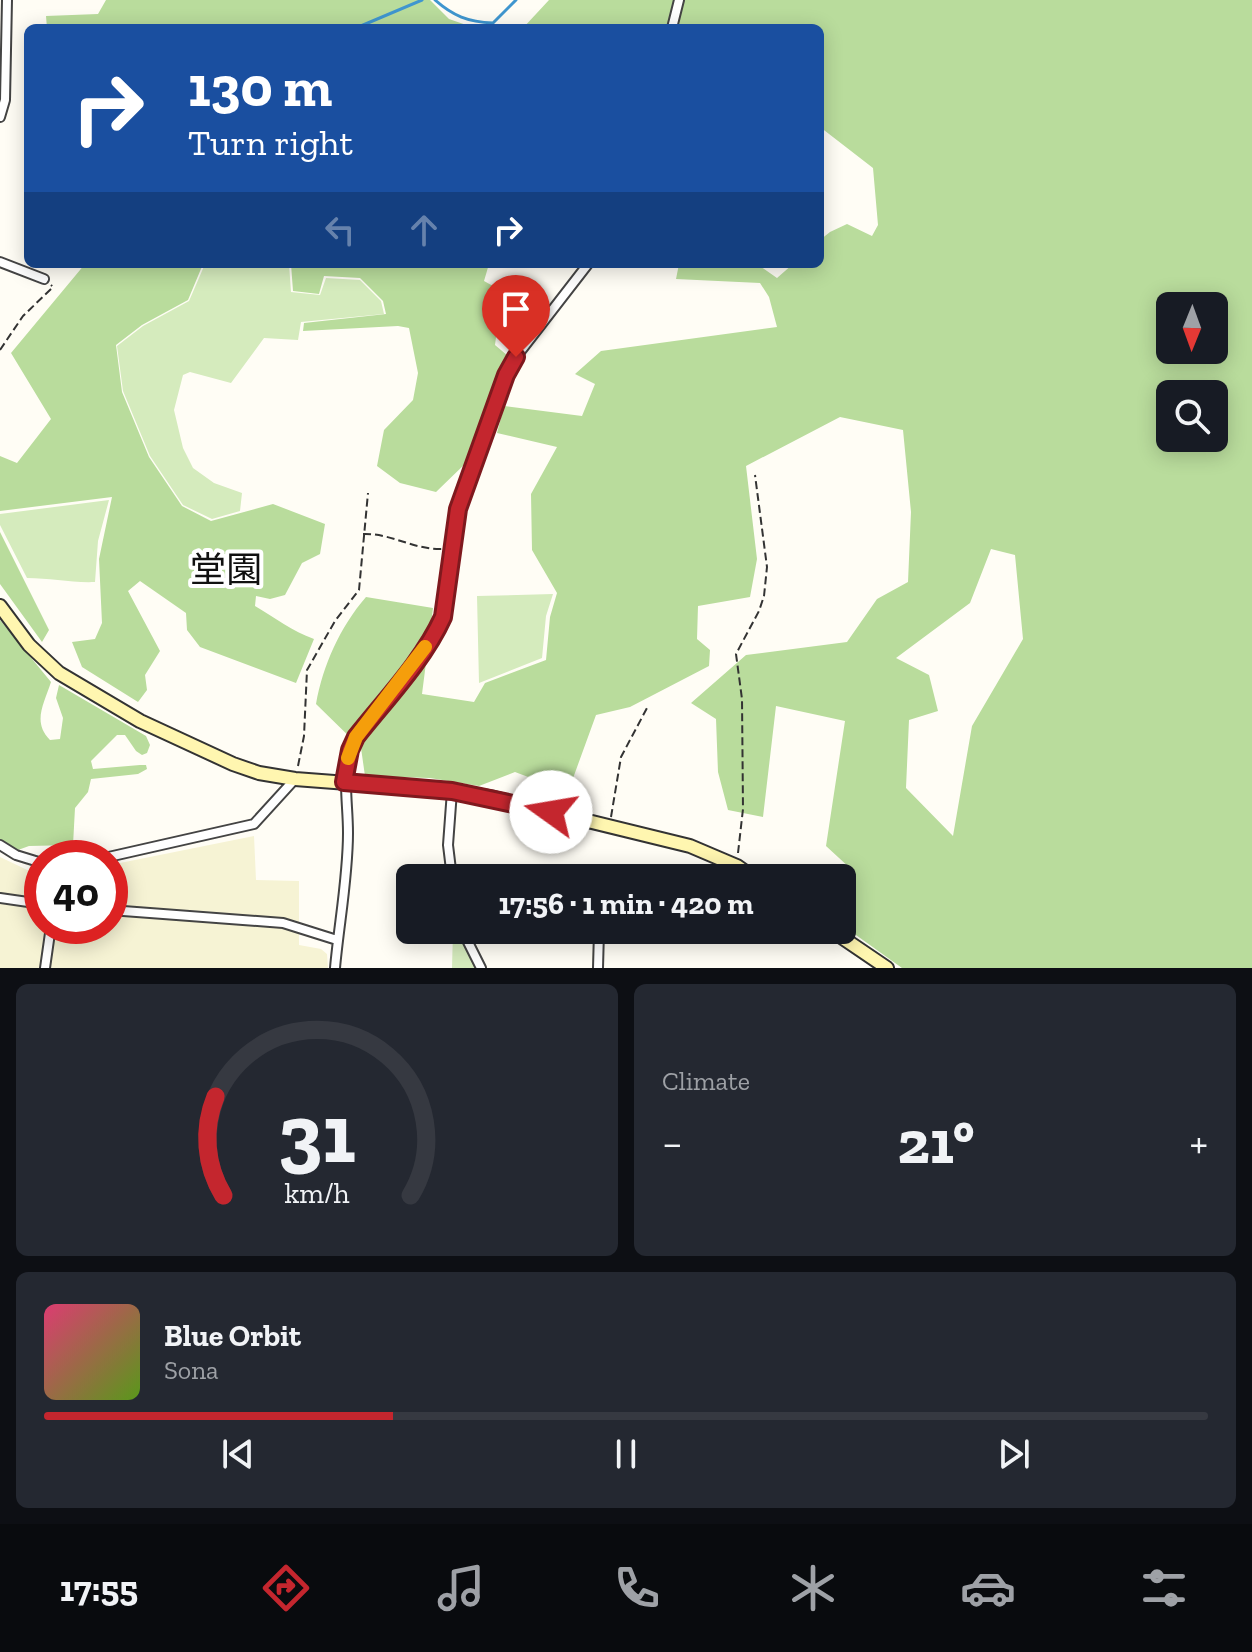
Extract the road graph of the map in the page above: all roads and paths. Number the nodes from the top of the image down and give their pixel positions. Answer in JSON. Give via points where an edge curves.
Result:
{"nodes":[{"id":1,"x":7,"y":0,"type":"edge"},
{"id":2,"x":679,"y":0,"type":"edge"},
{"id":3,"x":673,"y":24,"type":"edge"},
{"id":4,"x":4,"y":47,"type":"edge"},
{"id":5,"x":0,"y":117,"type":"edge"},
{"id":6,"x":0,"y":262,"type":"edge"},
{"id":7,"x":585,"y":268,"type":"edge"},
{"id":8,"x":44,"y":279,"type":"joint"},
{"id":9,"x":0,"y":350,"type":"edge"},
{"id":10,"x":755,"y":475,"type":"dead end"},
{"id":11,"x":368,"y":493,"type":"dead end"},
{"id":12,"x":363,"y":534,"type":"junction"},
{"id":13,"x":452,"y":548,"type":"junction"},
{"id":14,"x":0,"y":606,"type":"edge"},
{"id":15,"x":647,"y":708,"type":"dead end"},
{"id":16,"x":295,"y":779,"type":"junction"},
{"id":17,"x":344,"y":782,"type":"junction"},
{"id":18,"x":452,"y":791,"type":"junction"},
{"id":19,"x":608,"y":825,"type":"junction"},
{"id":20,"x":0,"y":845,"type":"edge"},
{"id":21,"x":128,"y":853,"type":"edge"},
{"id":22,"x":24,"y":857,"type":"edge"},
{"id":23,"x":450,"y":864,"type":"edge"},
{"id":24,"x":722,"y":864,"type":"edge"},
{"id":25,"x":737,"y":864,"type":"edge"},
{"id":26,"x":0,"y":898,"type":"edge"},
{"id":27,"x":24,"y":901,"type":"edge"},
{"id":28,"x":128,"y":911,"type":"edge"},
{"id":29,"x":337,"y":940,"type":"junction"},
{"id":30,"x":48,"y":944,"type":"edge"},
{"id":31,"x":469,"y":944,"type":"edge"},
{"id":32,"x":599,"y":944,"type":"edge"},
{"id":33,"x":852,"y":944,"type":"edge"},
{"id":34,"x":45,"y":968,"type":"edge"},
{"id":35,"x":335,"y":968,"type":"edge"},
{"id":36,"x":481,"y":968,"type":"edge"},
{"id":37,"x":598,"y":968,"type":"edge"},
{"id":38,"x":887,"y":968,"type":"edge"}],
"edges":[{"from":1,"to":4,"type":"street"},
{"from":2,"to":3,"type":"street"},
{"from":4,"to":5,"type":"street","via":[[5,100]]},
{"from":6,"to":8,"type":"street"},
{"from":7,"to":13,"type":"street","via":[[506,375],[458,509]]},
{"from":8,"to":9,"type":"path","via":[[53,287],[23,316]]},
{"from":10,"to":25,"type":"path","via":[[767,567],[759,611],[736,654],[743,793]]},
{"from":11,"to":12,"type":"path"},
{"from":12,"to":13,"type":"path","via":[[427,550]]},
{"from":12,"to":16,"type":"path","via":[[359,590],[307,670],[304,736]]},
{"from":13,"to":17,"type":"street","via":[[443,617],[356,737]]},
{"from":14,"to":16,"type":"street","via":[[43,660],[85,691],[205,753],[259,773]]},
{"from":15,"to":19,"type":"path","via":[[621,757]]},
{"from":16,"to":17,"type":"street"},
{"from":16,"to":21,"type":"street","via":[[254,824]]},
{"from":17,"to":18,"type":"street"},
{"from":17,"to":29,"type":"street","via":[[348,834]]},
{"from":18,"to":19,"type":"street"},
{"from":18,"to":23,"type":"street"},
{"from":19,"to":24,"type":"street","via":[[690,846]]},
{"from":20,"to":22,"type":"street"},
{"from":26,"to":27,"type":"street"},
{"from":28,"to":29,"type":"street","via":[[283,923]]},
{"from":29,"to":35,"type":"street"},
{"from":30,"to":34,"type":"street"},
{"from":31,"to":36,"type":"street"},
{"from":32,"to":37,"type":"street"},
{"from":33,"to":38,"type":"street"}]}
